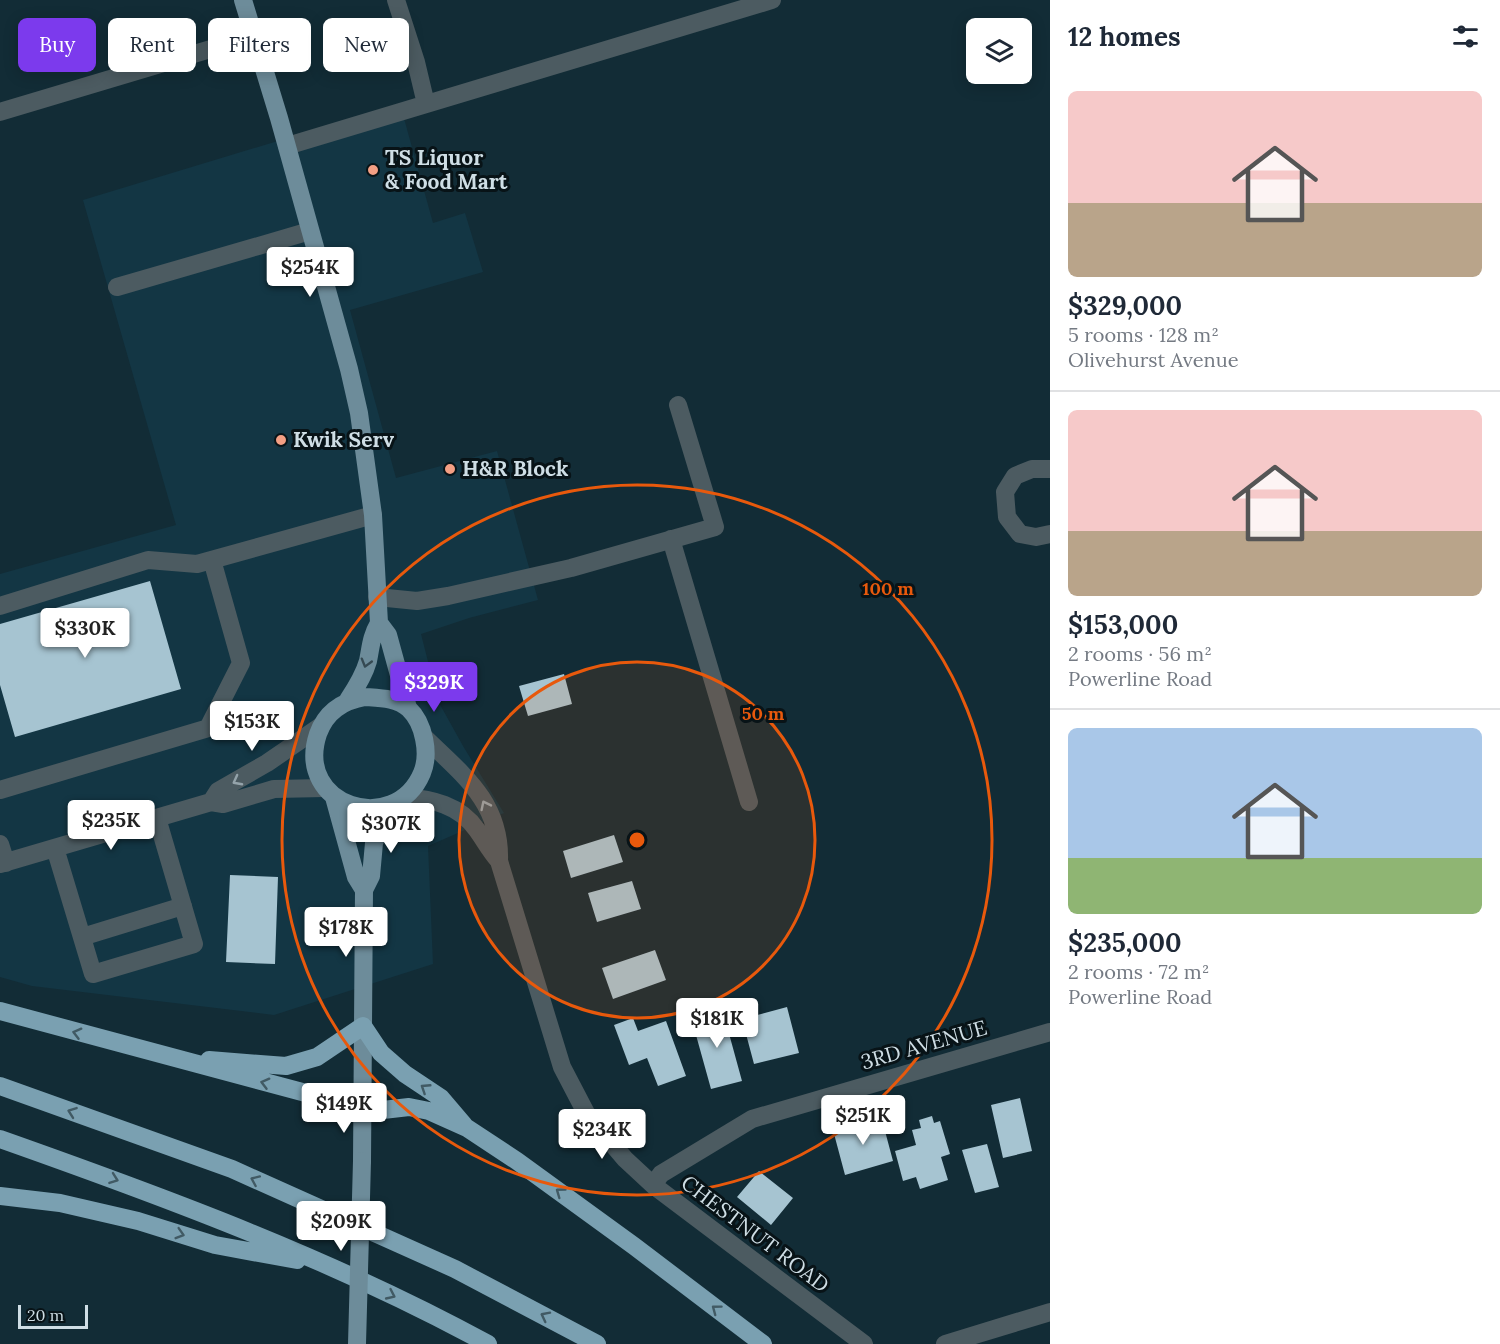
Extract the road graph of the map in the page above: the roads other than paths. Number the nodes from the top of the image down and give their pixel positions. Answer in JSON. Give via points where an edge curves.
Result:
{"nodes":[{"id":1,"x":243,"y":0,"type":"edge"},
{"id":2,"x":396,"y":0,"type":"edge"},
{"id":3,"x":772,"y":0,"type":"edge"},
{"id":4,"x":248,"y":18,"type":"edge"},
{"id":5,"x":208,"y":50,"type":"edge"},
{"id":6,"x":265,"y":72,"type":"edge"},
{"id":7,"x":426,"y":104,"type":"junction"},
{"id":8,"x":0,"y":112,"type":"edge"},
{"id":9,"x":287,"y":146,"type":"junction"},
{"id":10,"x":310,"y":231,"type":"junction"},
{"id":11,"x":117,"y":287,"type":"dead end"},
{"id":12,"x":678,"y":405,"type":"dead end"},
{"id":13,"x":1050,"y":469,"type":"edge"},
{"id":14,"x":373,"y":515,"type":"junction"},
{"id":15,"x":1050,"y":534,"type":"edge"},
{"id":16,"x":671,"y":539,"type":"junction"},
{"id":17,"x":212,"y":560,"type":"junction"},
{"id":18,"x":377,"y":597,"type":"junction"},
{"id":19,"x":0,"y":606,"type":"edge"},
{"id":20,"x":379,"y":623,"type":"junction"},
{"id":21,"x":348,"y":700,"type":"junction"},
{"id":22,"x":408,"y":708,"type":"junction"},
{"id":23,"x":321,"y":726,"type":"junction"},
{"id":24,"x":424,"y":737,"type":"junction"},
{"id":25,"x":0,"y":790,"type":"edge"},
{"id":26,"x":330,"y":792,"type":"junction"},
{"id":27,"x":396,"y":801,"type":"junction"},
{"id":28,"x":212,"y":802,"type":"junction"},
{"id":29,"x":749,"y":802,"type":"dead end"},
{"id":30,"x":157,"y":818,"type":"junction"},
{"id":31,"x":0,"y":844,"type":"edge"},
{"id":32,"x":56,"y":848,"type":"junction"},
{"id":33,"x":499,"y":861,"type":"junction"},
{"id":34,"x":3,"y":863,"type":"edge"},
{"id":35,"x":364,"y":890,"type":"junction"},
{"id":36,"x":183,"y":906,"type":"junction"},
{"id":37,"x":82,"y":937,"type":"junction"},
{"id":38,"x":0,"y":1011,"type":"edge"},
{"id":39,"x":363,"y":1026,"type":"junction"},
{"id":40,"x":1050,"y":1032,"type":"edge"},
{"id":41,"x":180,"y":1061,"type":"junction"},
{"id":42,"x":0,"y":1086,"type":"edge"},
{"id":43,"x":362,"y":1108,"type":"junction"},
{"id":44,"x":467,"y":1128,"type":"junction"},
{"id":45,"x":0,"y":1139,"type":"edge"},
{"id":46,"x":653,"y":1185,"type":"junction"},
{"id":47,"x":0,"y":1196,"type":"edge"},
{"id":48,"x":328,"y":1265,"type":"junction"},
{"id":49,"x":1050,"y":1312,"type":"edge"},
{"id":50,"x":357,"y":1344,"type":"edge"},
{"id":51,"x":488,"y":1344,"type":"edge"},
{"id":52,"x":597,"y":1344,"type":"edge"},
{"id":53,"x":763,"y":1344,"type":"edge"},
{"id":54,"x":864,"y":1344,"type":"edge"},
{"id":55,"x":945,"y":1344,"type":"edge"}],
"edges":[{"from":1,"to":4,"type":"main road"},
{"from":2,"to":7,"type":"street"},
{"from":3,"to":7,"type":"street"},
{"from":5,"to":8,"type":"street"},
{"from":6,"to":9,"type":"main road"},
{"from":7,"to":9,"type":"street"},
{"from":9,"to":10,"type":"main road"},
{"from":10,"to":11,"type":"street"},
{"from":10,"to":14,"type":"main road","via":[[359,413]]},
{"from":12,"to":16,"type":"street","via":[[714,526]]},
{"from":13,"to":15,"type":"street","via":[[1032,469],[1015,476],[1005,492],[1007,517],[1020,534]]},
{"from":14,"to":17,"type":"street"},
{"from":14,"to":18,"type":"main road"},
{"from":16,"to":18,"type":"street","via":[[571,568],[448,596],[417,601]]},
{"from":16,"to":29,"type":"street"},
{"from":17,"to":19,"type":"street","via":[[196,564],[148,560]]},
{"from":17,"to":25,"type":"street","via":[[241,663],[208,728]]},
{"from":18,"to":20,"type":"main road"},
{"from":20,"to":21,"type":"main road","one_way":true,"via":[[360,681]]},
{"from":20,"to":22,"type":"main road","via":[[388,635]]},
{"from":21,"to":22,"type":"main road","via":[[386,699]]},
{"from":21,"to":23,"type":"main road","via":[[331,712]]},
{"from":22,"to":24,"type":"main road"},
{"from":23,"to":26,"type":"main road","via":[[314,764],[317,776]]},
{"from":23,"to":28,"type":"street","one_way":true,"via":[[267,764],[218,791]]},
{"from":24,"to":27,"type":"main road","via":[[423,772]]},
{"from":33,"to":24,"type":"street","name":"CHESTNUT ROAD","one_way":true,"via":[[500,843],[482,797],[468,778]]},
{"from":26,"to":27,"type":"main road","via":[[358,807],[373,808]]},
{"from":26,"to":28,"type":"street","via":[[274,789],[223,804]]},
{"from":26,"to":35,"type":"main road","via":[[356,877]]},
{"from":27,"to":33,"type":"street","name":"CHESTNUT ROAD","via":[[427,798],[446,804],[477,829]]},
{"from":27,"to":35,"type":"main road","via":[[374,843],[371,876]]},
{"from":28,"to":30,"type":"street"},
{"from":30,"to":32,"type":"street"},
{"from":30,"to":36,"type":"street"},
{"from":31,"to":34,"type":"street"},
{"from":32,"to":34,"type":"street"},
{"from":32,"to":37,"type":"street"},
{"from":33,"to":46,"type":"street","name":"CHESTNUT ROAD","via":[[562,1067],[586,1113]]},
{"from":35,"to":39,"type":"main road"},
{"from":36,"to":37,"type":"street"},
{"from":36,"to":37,"type":"street","via":[[194,944],[93,974]]},
{"from":41,"to":38,"type":"highway","one_way":true},
{"from":39,"to":41,"type":"highway","via":[[317,1057],[286,1066]]},
{"from":39,"to":43,"type":"main road"},
{"from":44,"to":39,"type":"highway","one_way":true,"via":[[441,1098],[381,1053]]},
{"from":40,"to":46,"type":"street","name":"3RD AVENUE","via":[[752,1119],[661,1174]]},
{"from":43,"to":41,"type":"highway","one_way":true},
{"from":52,"to":42,"type":"highway","one_way":true,"via":[[454,1269],[232,1169]]},
{"from":43,"to":44,"type":"highway","via":[[410,1107]]},
{"from":43,"to":50,"type":"main road","bridge":true},
{"from":53,"to":44,"type":"highway","one_way":true},
{"from":45,"to":48,"type":"highway","one_way":true,"via":[[142,1189]]},
{"from":46,"to":54,"type":"street","name":"CHESTNUT ROAD"},
{"from":47,"to":48,"type":"highway","one_way":true,"via":[[60,1203],[138,1221],[215,1245]]},
{"from":48,"to":51,"type":"highway","one_way":true},
{"from":49,"to":55,"type":"street"}]}
